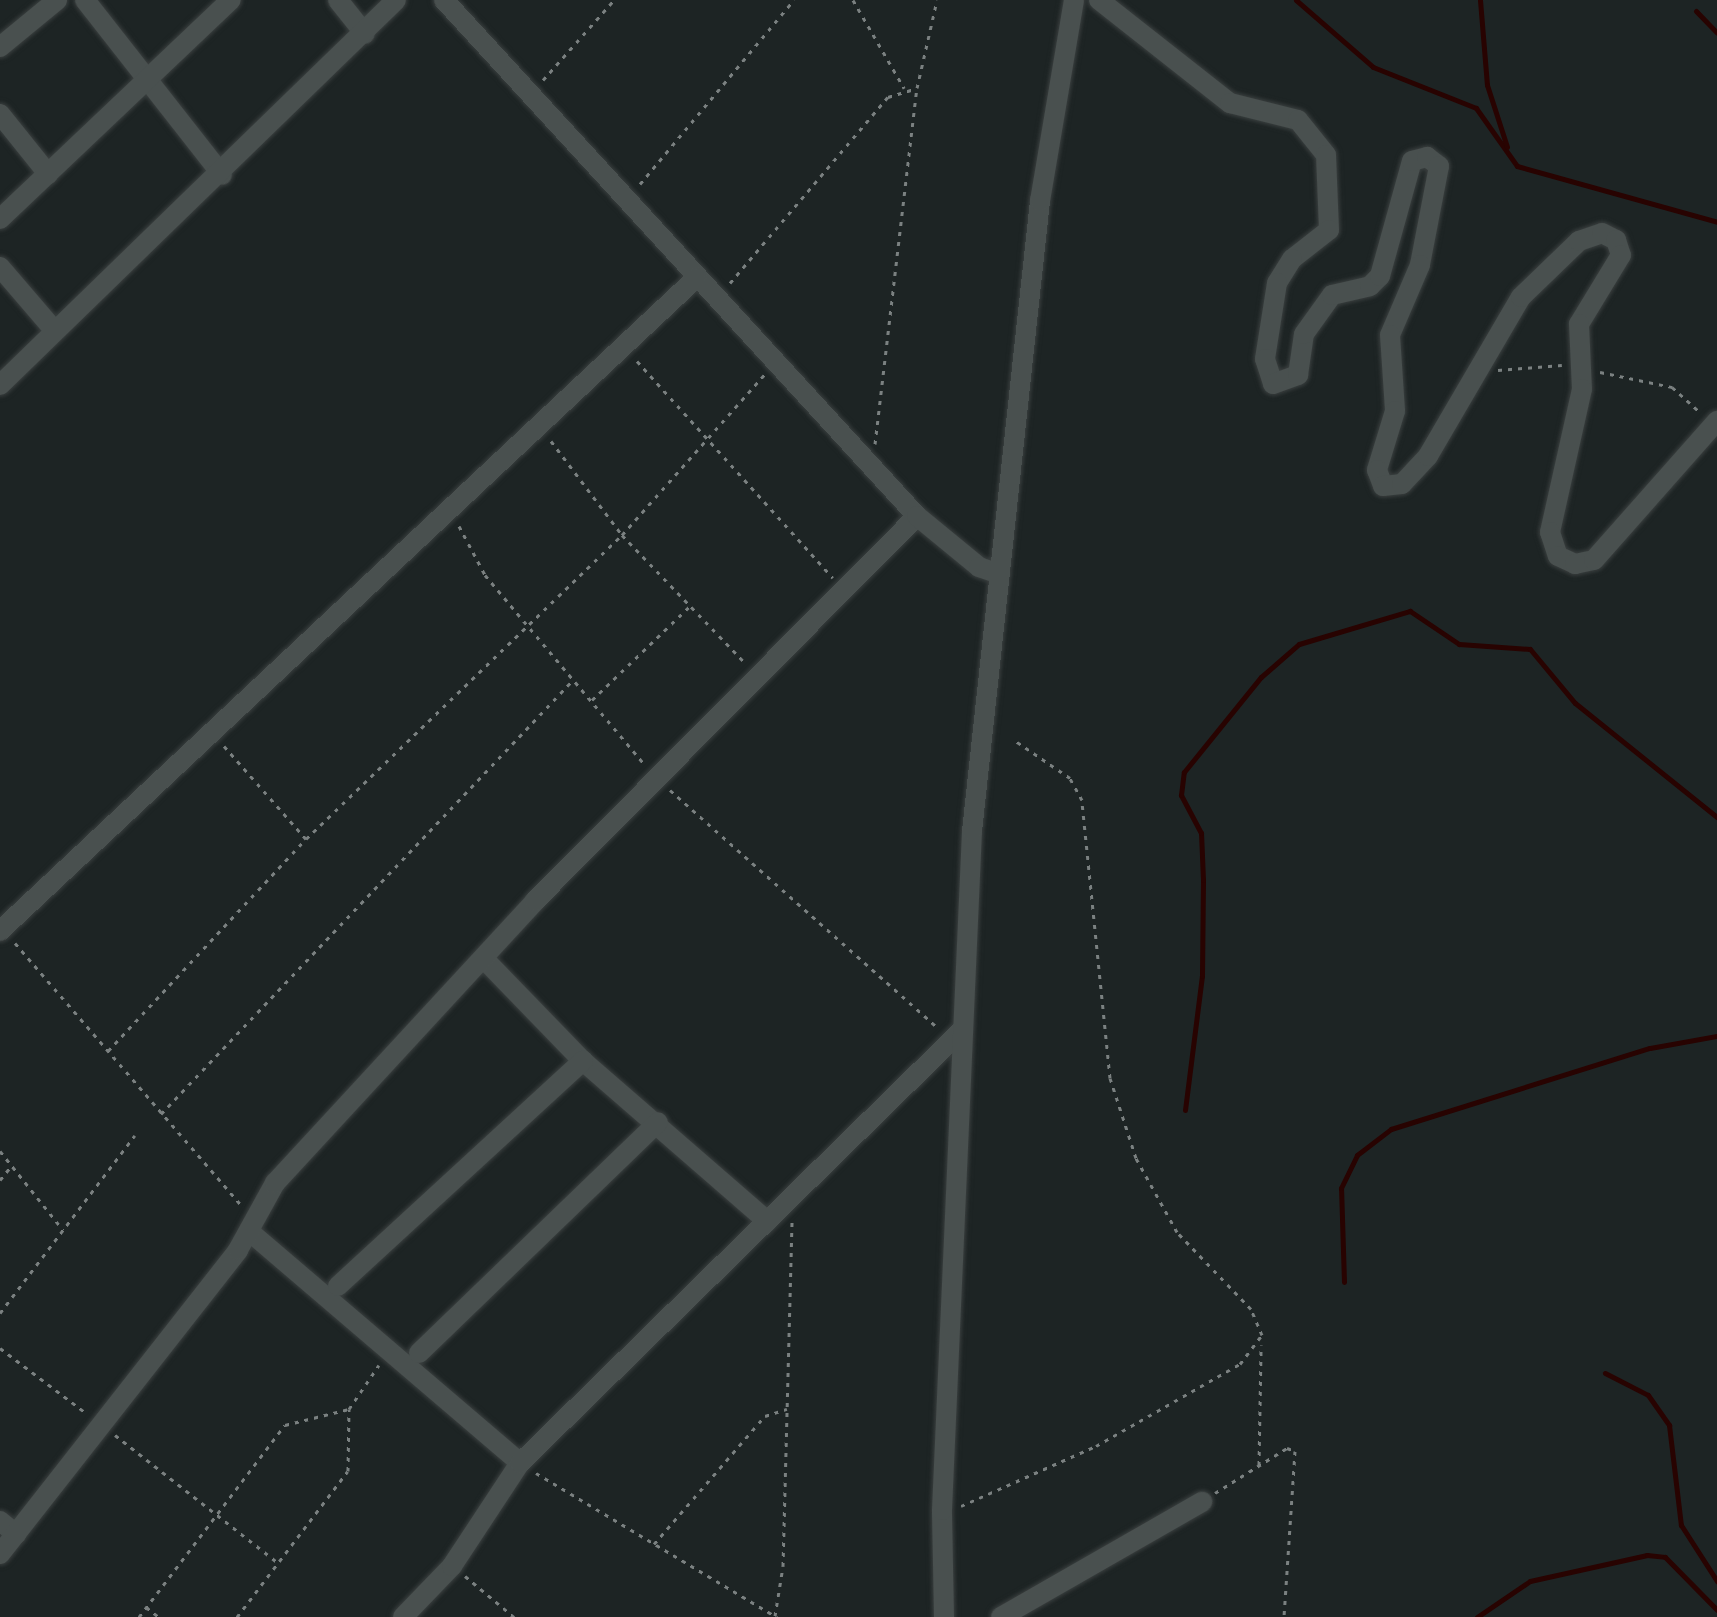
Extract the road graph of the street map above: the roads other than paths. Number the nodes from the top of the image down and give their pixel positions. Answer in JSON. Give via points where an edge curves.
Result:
{"nodes":[{"id":1,"x":57,"y":0,"type":"edge"},
{"id":2,"x":85,"y":0,"type":"edge"},
{"id":3,"x":231,"y":0,"type":"edge"},
{"id":4,"x":338,"y":0,"type":"edge"},
{"id":5,"x":396,"y":0,"type":"edge"},
{"id":6,"x":444,"y":0,"type":"edge"},
{"id":7,"x":1074,"y":0,"type":"edge"},
{"id":8,"x":1099,"y":0,"type":"edge"},
{"id":9,"x":365,"y":34,"type":"junction"},
{"id":10,"x":0,"y":47,"type":"edge"},
{"id":11,"x":150,"y":78,"type":"junction"},
{"id":12,"x":0,"y":114,"type":"edge"},
{"id":13,"x":48,"y":174,"type":"junction"},
{"id":14,"x":222,"y":175,"type":"junction"},
{"id":15,"x":0,"y":219,"type":"edge"},
{"id":16,"x":0,"y":267,"type":"edge"},
{"id":17,"x":701,"y":284,"type":"junction"},
{"id":18,"x":54,"y":330,"type":"junction"},
{"id":19,"x":0,"y":385,"type":"edge"},
{"id":20,"x":1714,"y":424,"type":"edge"},
{"id":21,"x":917,"y":516,"type":"junction"},
{"id":22,"x":999,"y":574,"type":"junction"},
{"id":23,"x":1,"y":930,"type":"edge"},
{"id":24,"x":485,"y":960,"type":"junction"},
{"id":25,"x":956,"y":1036,"type":"junction"},
{"id":26,"x":583,"y":1061,"type":"junction"},
{"id":27,"x":658,"y":1122,"type":"junction"},
{"id":28,"x":767,"y":1221,"type":"junction"},
{"id":29,"x":252,"y":1222,"type":"junction"},
{"id":30,"x":338,"y":1286,"type":"dead end"},
{"id":31,"x":419,"y":1353,"type":"dead end"},
{"id":32,"x":520,"y":1463,"type":"junction"},
{"id":33,"x":1202,"y":1502,"type":"road end"},
{"id":34,"x":8,"y":1527,"type":"edge"},
{"id":35,"x":0,"y":1554,"type":"edge"},
{"id":36,"x":403,"y":1617,"type":"edge"},
{"id":37,"x":944,"y":1617,"type":"edge"},
{"id":38,"x":1001,"y":1617,"type":"edge"}],
"edges":[{"from":1,"to":10,"type":"street"},
{"from":2,"to":11,"type":"street"},
{"from":3,"to":11,"type":"street"},
{"from":4,"to":9,"type":"street"},
{"from":5,"to":9,"type":"street"},
{"from":6,"to":17,"type":"street"},
{"from":7,"to":22,"type":"street","via":[[1040,201]]},
{"from":8,"to":20,"type":"street","via":[[1230,103],[1298,120],[1326,155],[1333,183],[1329,230],[1292,259],[1277,283],[1265,359],[1273,384],[1288,384],[1298,375],[1304,334],[1332,295],[1370,286],[1380,276],[1409,166],[1423,156],[1441,174],[1417,277],[1390,335],[1395,411],[1377,470],[1383,486],[1402,484],[1419,468],[1521,297],[1579,241],[1602,233],[1616,240],[1621,255],[1579,324],[1582,366],[1550,532],[1568,562],[1584,564],[1600,553]]},
{"from":9,"to":14,"type":"street"},
{"from":11,"to":13,"type":"street"},
{"from":11,"to":14,"type":"street"},
{"from":12,"to":13,"type":"street"},
{"from":13,"to":15,"type":"street"},
{"from":14,"to":18,"type":"street"},
{"from":16,"to":18,"type":"street"},
{"from":17,"to":21,"type":"street"},
{"from":17,"to":23,"type":"street","via":[[624,346]]},
{"from":18,"to":19,"type":"street"},
{"from":21,"to":22,"type":"street","via":[[979,567]]},
{"from":21,"to":24,"type":"street","via":[[847,592],[656,778]]},
{"from":22,"to":25,"type":"street"},
{"from":24,"to":26,"type":"street"},
{"from":24,"to":29,"type":"street"},
{"from":25,"to":28,"type":"street"},
{"from":25,"to":37,"type":"street","via":[[942,1510]]},
{"from":26,"to":27,"type":"street"},
{"from":26,"to":30,"type":"street"},
{"from":27,"to":28,"type":"street"},
{"from":27,"to":31,"type":"street"},
{"from":28,"to":32,"type":"street"},
{"from":29,"to":32,"type":"street","via":[[388,1352]]},
{"from":29,"to":34,"type":"street","via":[[102,1425]]},
{"from":32,"to":36,"type":"street","via":[[452,1566]]},
{"from":33,"to":38,"type":"street"},
{"from":34,"to":35,"type":"street"}]}
